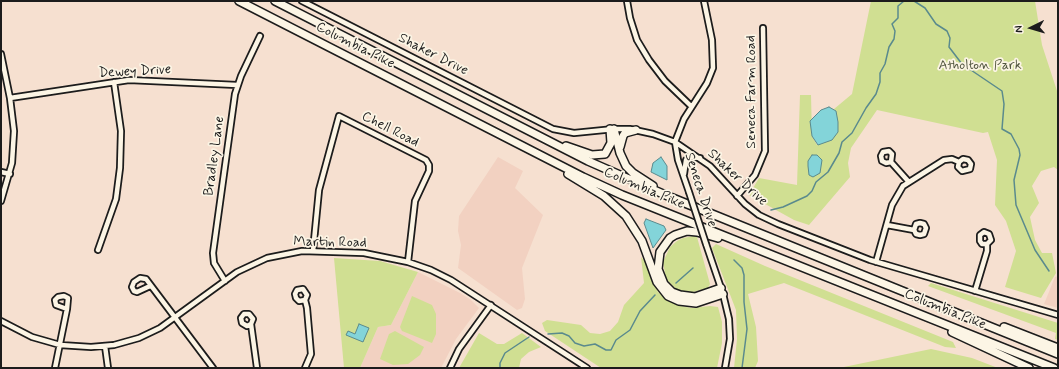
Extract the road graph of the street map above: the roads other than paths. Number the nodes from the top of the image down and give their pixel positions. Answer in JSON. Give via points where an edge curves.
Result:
{"nodes":[{"id":1,"x":240,"y":1,"type":"edge"},
{"id":2,"x":275,"y":1,"type":"edge"},
{"id":3,"x":302,"y":1,"type":"edge"},
{"id":4,"x":627,"y":1,"type":"edge"},
{"id":5,"x":704,"y":1,"type":"edge"},
{"id":6,"x":763,"y":28,"type":"dead end"},
{"id":7,"x":260,"y":36,"type":"dead end"},
{"id":8,"x":1,"y":54,"type":"edge"},
{"id":9,"x":114,"y":82,"type":"junction"},
{"id":10,"x":237,"y":85,"type":"junction"},
{"id":11,"x":10,"y":98,"type":"junction"},
{"id":12,"x":691,"y":106,"type":"junction"},
{"id":13,"x":612,"y":129,"type":"junction"},
{"id":14,"x":636,"y":130,"type":"junction"},
{"id":15,"x":540,"y":137,"type":"junction"},
{"id":16,"x":511,"y":141,"type":"junction"},
{"id":17,"x":675,"y":142,"type":"junction"},
{"id":18,"x":620,"y":153,"type":"junction"},
{"id":19,"x":701,"y":158,"type":"junction"},
{"id":20,"x":891,"y":162,"type":"dead end"},
{"id":21,"x":959,"y":162,"type":"dead end"},
{"id":22,"x":1,"y":172,"type":"edge"},
{"id":23,"x":10,"y":174,"type":"junction"},
{"id":24,"x":684,"y":178,"type":"junction"},
{"id":25,"x":908,"y":181,"type":"junction"},
{"id":26,"x":737,"y":196,"type":"junction"},
{"id":27,"x":670,"y":197,"type":"junction"},
{"id":28,"x":1,"y":201,"type":"edge"},
{"id":29,"x":886,"y":225,"type":"junction"},
{"id":30,"x":914,"y":230,"type":"dead end"},
{"id":31,"x":986,"y":244,"type":"dead end"},
{"id":32,"x":98,"y":250,"type":"dead end"},
{"id":33,"x":313,"y":251,"type":"junction"},
{"id":34,"x":762,"y":251,"type":"junction"},
{"id":35,"x":408,"y":262,"type":"junction"},
{"id":36,"x":876,"y":262,"type":"junction"},
{"id":37,"x":225,"y":281,"type":"junction"},
{"id":38,"x":150,"y":286,"type":"dead end"},
{"id":39,"x":855,"y":288,"type":"junction"},
{"id":40,"x":722,"y":291,"type":"junction"},
{"id":41,"x":975,"y":291,"type":"junction"},
{"id":42,"x":908,"y":292,"type":"junction"},
{"id":43,"x":305,"y":300,"type":"dead end"},
{"id":44,"x":491,"y":306,"type":"junction"},
{"id":45,"x":67,"y":309,"type":"dead end"},
{"id":46,"x":1058,"y":315,"type":"edge"},
{"id":47,"x":176,"y":318,"type":"junction"},
{"id":48,"x":1,"y":321,"type":"edge"},
{"id":49,"x":251,"y":324,"type":"dead end"},
{"id":50,"x":60,"y":345,"type":"junction"},
{"id":51,"x":105,"y":346,"type":"junction"},
{"id":52,"x":1058,"y":348,"type":"edge"},
{"id":53,"x":1058,"y":354,"type":"edge"},
{"id":54,"x":55,"y":368,"type":"edge"},
{"id":55,"x":108,"y":368,"type":"edge"},
{"id":56,"x":213,"y":368,"type":"edge"},
{"id":57,"x":257,"y":368,"type":"edge"},
{"id":58,"x":305,"y":368,"type":"edge"},
{"id":59,"x":450,"y":368,"type":"edge"},
{"id":60,"x":588,"y":368,"type":"edge"},
{"id":61,"x":725,"y":368,"type":"edge"},
{"id":62,"x":1029,"y":368,"type":"edge"},
{"id":63,"x":1054,"y":368,"type":"edge"}],
"edges":[{"from":1,"to":16,"type":"highway","name":"Columbia Pike"},
{"from":2,"to":15,"type":"highway","name":"Columbia Pike"},
{"from":3,"to":13,"type":"street","name":"Shaker Drive","via":[[553,129],[574,133]]},
{"from":4,"to":12,"type":"street","via":[[637,40],[648,60]]},
{"from":5,"to":12,"type":"street","name":"Seneca Drive","via":[[712,40],[713,68],[708,82]]},
{"from":6,"to":26,"type":"street","name":"Seneca Farm Road","via":[[765,151],[755,175]]},
{"from":7,"to":10,"type":"street","name":"Bradley Lane"},
{"from":8,"to":11,"type":"street"},
{"from":9,"to":10,"type":"street","name":"Dewey Drive","via":[[181,81]]},
{"from":9,"to":11,"type":"street","name":"Dewey Drive"},
{"from":9,"to":32,"type":"street","via":[[121,131],[120,168],[116,199]]},
{"from":10,"to":37,"type":"street","name":"Bradley Lane","via":[[213,253],[214,263]]},
{"from":11,"to":23,"type":"street","via":[[14,138]]},
{"from":12,"to":17,"type":"street","name":"Seneca Drive"},
{"from":13,"to":14,"type":"street","name":"Shaker Drive"},
{"from":13,"to":15,"type":"highway","via":[[610,148],[601,156]]},
{"from":13,"to":18,"type":"highway"},
{"from":14,"to":17,"type":"street","name":"Shaker Drive"},
{"from":14,"to":18,"type":"highway","via":[[625,133],[619,143]]},
{"from":15,"to":27,"type":"highway","name":"Columbia Pike"},
{"from":16,"to":34,"type":"highway","name":"Columbia Pike","via":[[622,195]]},
{"from":16,"to":40,"type":"highway","via":[[604,196],[621,210],[632,223],[657,282],[668,296],[679,301],[696,303]]},
{"from":17,"to":19,"type":"street","name":"Shaker Drive"},
{"from":17,"to":24,"type":"street","name":"Seneca Drive"},
{"from":18,"to":27,"type":"highway","via":[[633,174]]},
{"from":19,"to":24,"type":"street","via":[[691,157],[686,160]]},
{"from":19,"to":26,"type":"street","name":"Shaker Drive"},
{"from":20,"to":25,"type":"street"},
{"from":21,"to":25,"type":"street","via":[[952,159],[944,160]]},
{"from":22,"to":23,"type":"street"},
{"from":23,"to":28,"type":"street"},
{"from":24,"to":40,"type":"street","name":"Seneca Drive","bridge":true},
{"from":25,"to":29,"type":"street","via":[[896,195]]},
{"from":26,"to":36,"type":"street","name":"Shaker Drive","via":[[751,209],[772,222]]},
{"from":27,"to":42,"type":"highway","name":"Columbia Pike"},
{"from":29,"to":30,"type":"street"},
{"from":29,"to":36,"type":"street"},
{"from":31,"to":41,"type":"street","via":[[987,251]]},
{"from":33,"to":35,"type":"street","name":"Martin Road","via":[[364,253]]},
{"from":33,"to":35,"type":"street","name":"Chell Road","via":[[319,190],[339,116],[426,160],[430,165],[415,201]]},
{"from":33,"to":37,"type":"street","name":"Martin Road","via":[[290,252],[266,258]]},
{"from":34,"to":39,"type":"highway","name":"Columbia Pike"},
{"from":34,"to":40,"type":"highway","via":[[697,232],[681,233],[670,238],[660,252],[658,263],[659,274],[668,288],[676,294],[690,297]]},
{"from":35,"to":44,"type":"street","name":"Martin Road","via":[[451,280]]},
{"from":36,"to":41,"type":"street","name":"Shaker Drive"},
{"from":37,"to":47,"type":"street","name":"Martin Road"},
{"from":38,"to":47,"type":"street"},
{"from":39,"to":62,"type":"highway"},
{"from":39,"to":63,"type":"highway","name":"Columbia Pike"},
{"from":40,"to":61,"type":"street","name":"Seneca Drive","via":[[730,328]]},
{"from":41,"to":46,"type":"street","name":"Shaker Drive"},
{"from":42,"to":52,"type":"highway"},
{"from":42,"to":53,"type":"highway","name":"Columbia Pike"},
{"from":43,"to":58,"type":"street","via":[[311,354]]},
{"from":44,"to":59,"type":"street","via":[[462,345]]},
{"from":44,"to":60,"type":"street","name":"Martin Road"},
{"from":45,"to":50,"type":"street"},
{"from":47,"to":51,"type":"street","name":"Martin Road","via":[[139,338]]},
{"from":47,"to":56,"type":"street"},
{"from":48,"to":50,"type":"street","name":"Martin Road","via":[[32,337]]},
{"from":49,"to":57,"type":"street"},
{"from":50,"to":51,"type":"street","name":"Martin Road"},
{"from":50,"to":54,"type":"street"},
{"from":51,"to":55,"type":"street"}]}
